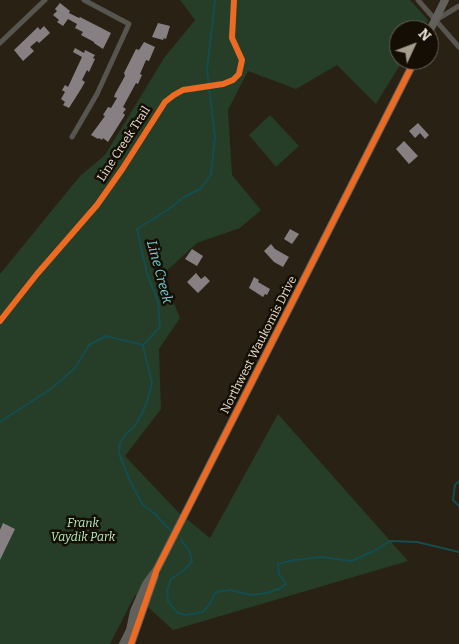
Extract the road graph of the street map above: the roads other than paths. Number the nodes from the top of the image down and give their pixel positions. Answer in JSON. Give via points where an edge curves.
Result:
{"nodes":[{"id":1,"x":45,"y":0,"type":"edge"},
{"id":2,"x":84,"y":0,"type":"edge"},
{"id":3,"x":418,"y":0,"type":"edge"},
{"id":4,"x":445,"y":0,"type":"edge"},
{"id":5,"x":459,"y":6,"type":"edge"},
{"id":6,"x":435,"y":20,"type":"junction"},
{"id":7,"x":439,"y":24,"type":"edge"},
{"id":8,"x":0,"y":43,"type":"edge"},
{"id":9,"x":459,"y":47,"type":"edge"},
{"id":10,"x":410,"y":70,"type":"edge"},
{"id":11,"x":72,"y":137,"type":"dead end"},
{"id":12,"x":157,"y":568,"type":"junction"},
{"id":13,"x":123,"y":644,"type":"edge"},
{"id":14,"x":132,"y":644,"type":"edge"}],
"edges":[{"from":1,"to":8,"type":"street"},
{"from":2,"to":11,"type":"street","via":[[128,24],[97,94]]},
{"from":3,"to":6,"type":"street"},
{"from":4,"to":6,"type":"main road"},
{"from":5,"to":6,"type":"street"},
{"from":7,"to":9,"type":"street"},
{"from":10,"to":12,"type":"main road","name":"Northwest Waukomis Drive"},
{"from":12,"to":13,"type":"main road","name":"Northwest Waukomis Drive","via":[[140,597]]},
{"from":12,"to":14,"type":"main road","name":"Northwest Waukomis Drive"}]}
